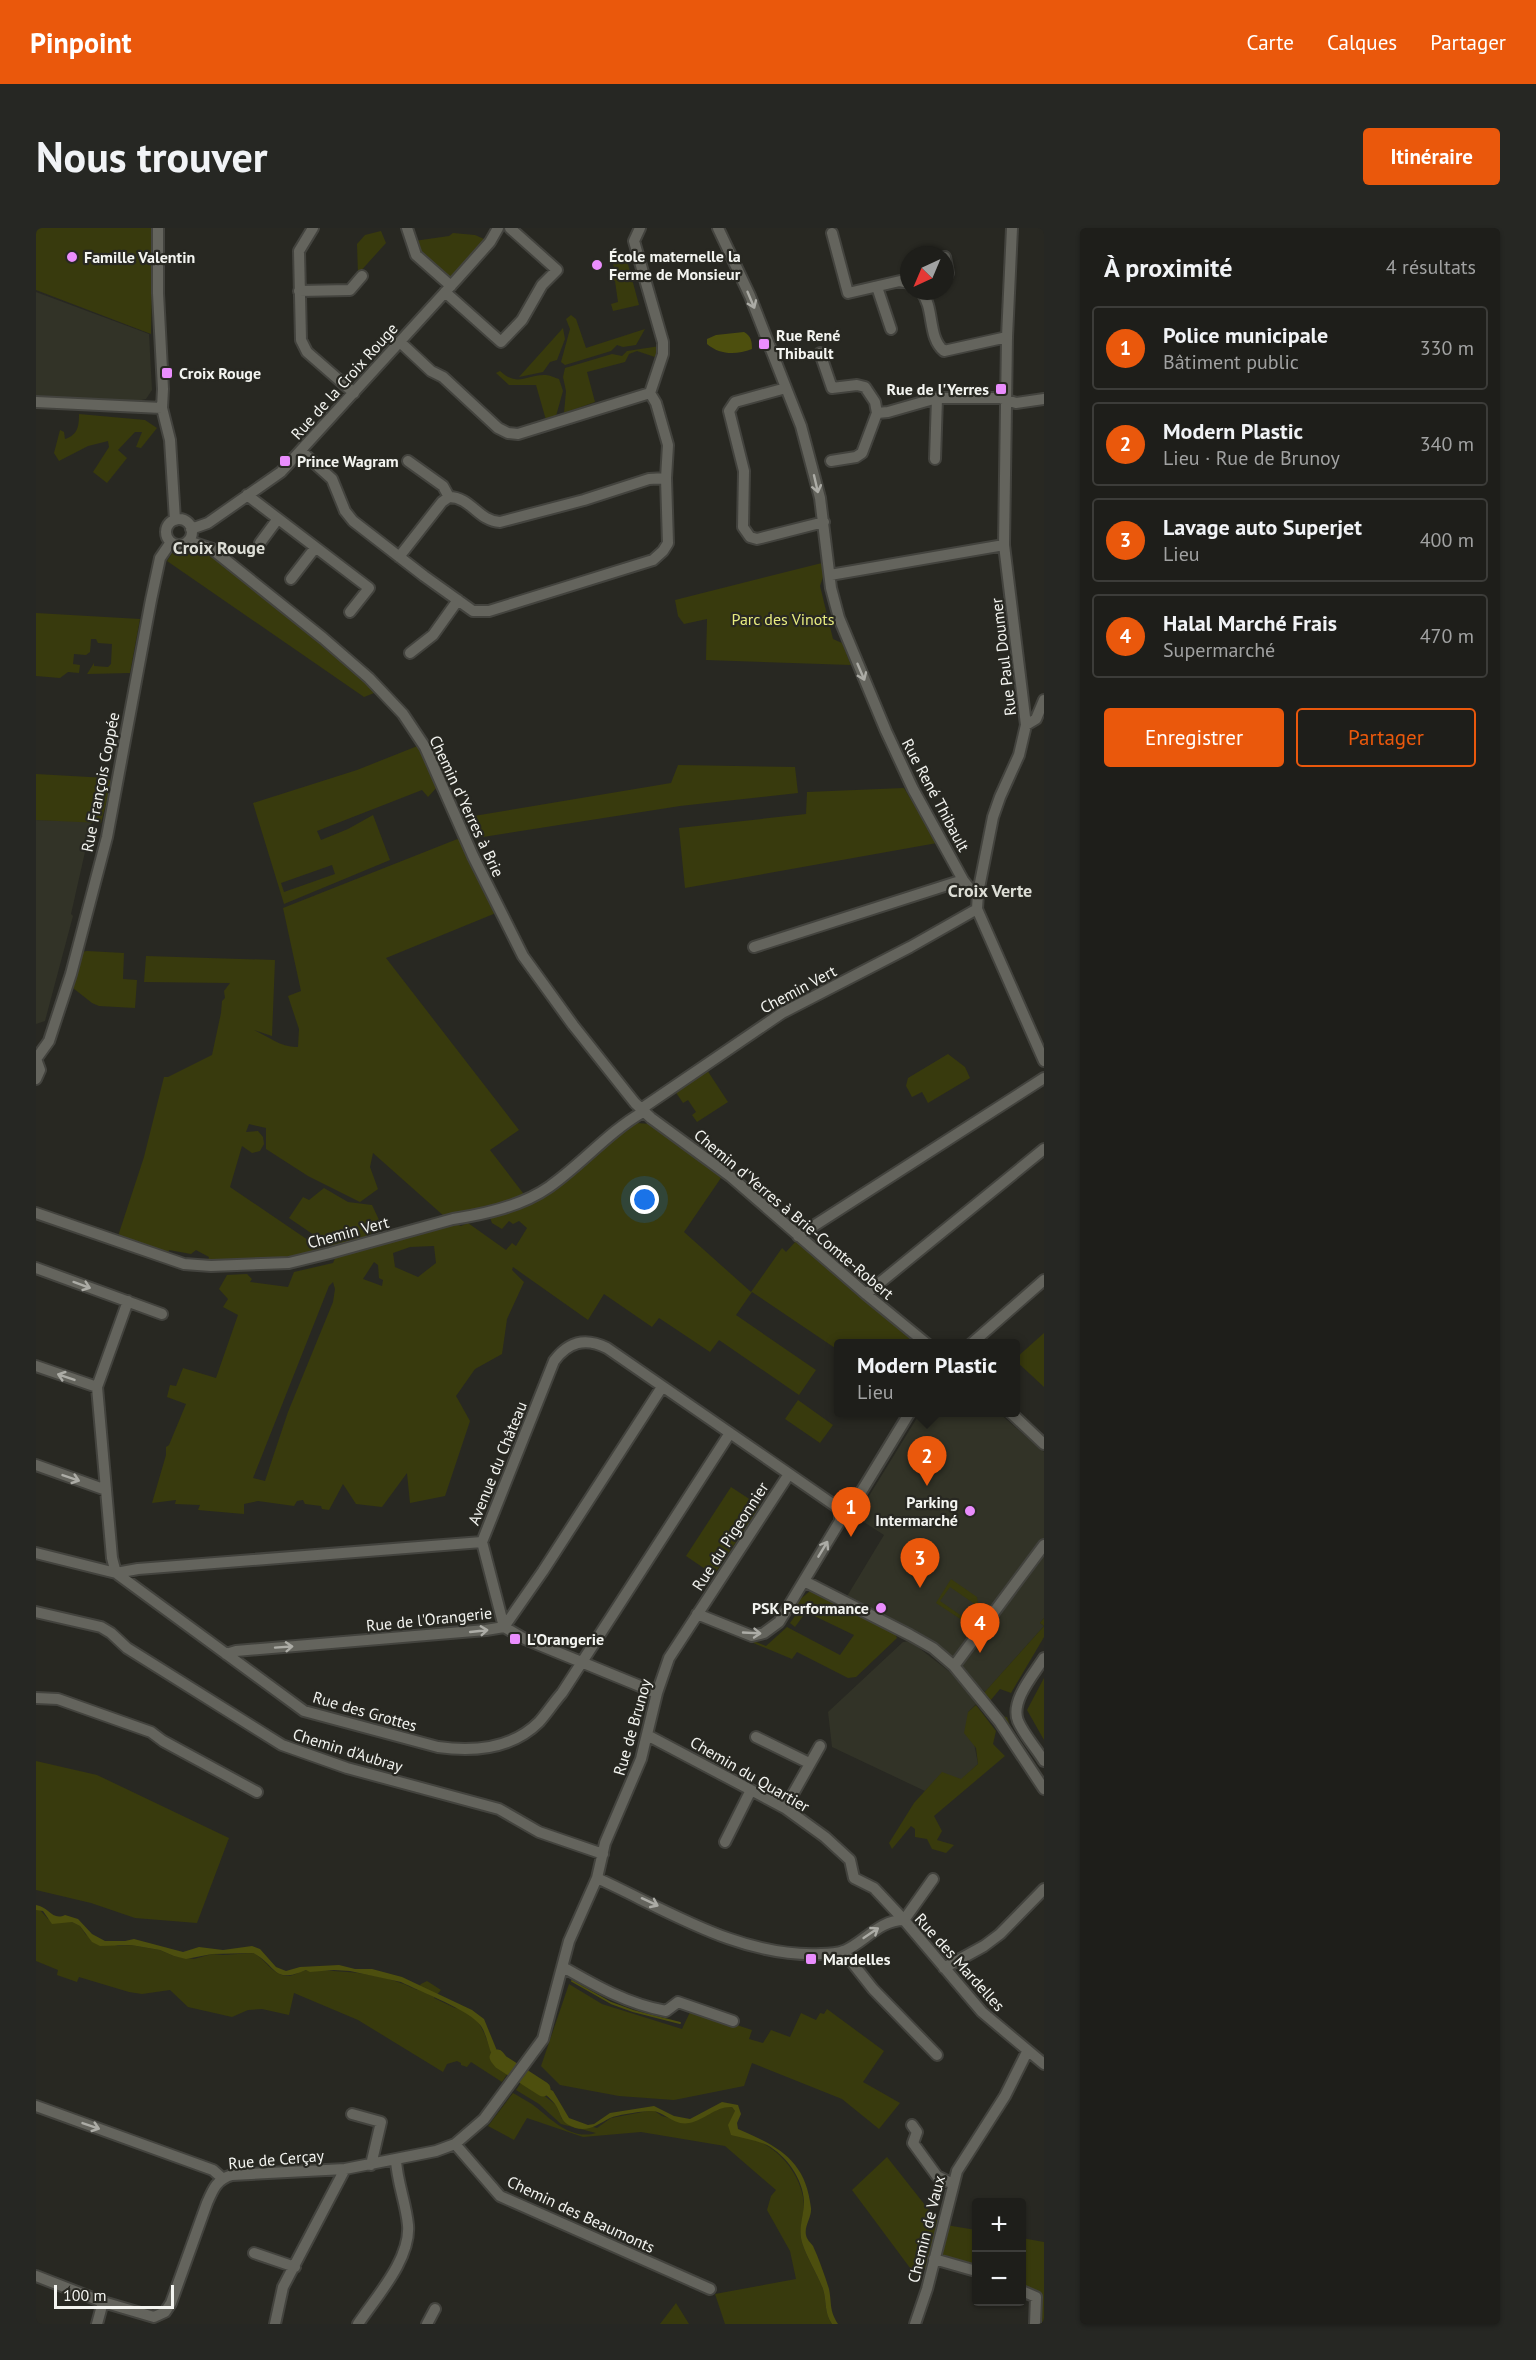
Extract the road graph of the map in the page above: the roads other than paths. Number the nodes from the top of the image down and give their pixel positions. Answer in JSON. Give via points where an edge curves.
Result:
{"nodes":[{"id":1,"x":158,"y":228,"type":"edge"},
{"id":2,"x":313,"y":228,"type":"edge"},
{"id":3,"x":407,"y":228,"type":"edge"},
{"id":4,"x":498,"y":228,"type":"edge"},
{"id":5,"x":510,"y":228,"type":"edge"},
{"id":6,"x":640,"y":228,"type":"edge"},
{"id":7,"x":718,"y":228,"type":"edge"},
{"id":8,"x":1012,"y":228,"type":"edge"},
{"id":9,"x":832,"y":233,"type":"dead end"},
{"id":10,"x":362,"y":276,"type":"dead end"},
{"id":11,"x":900,"y":281,"type":"edge"},
{"id":12,"x":877,"y":286,"type":"junction"},
{"id":13,"x":448,"y":289,"type":"junction"},
{"id":14,"x":299,"y":291,"type":"junction"},
{"id":15,"x":927,"y":300,"type":"edge"},
{"id":16,"x":891,"y":329,"type":"dead end"},
{"id":17,"x":1007,"y":338,"type":"junction"},
{"id":18,"x":400,"y":342,"type":"junction"},
{"id":19,"x":820,"y":352,"type":"dead end"},
{"id":20,"x":786,"y":388,"type":"junction"},
{"id":21,"x":354,"y":393,"type":"junction"},
{"id":22,"x":650,"y":393,"type":"junction"},
{"id":23,"x":937,"y":398,"type":"junction"},
{"id":24,"x":1044,"y":399,"type":"edge"},
{"id":25,"x":1007,"y":401,"type":"junction"},
{"id":26,"x":36,"y":402,"type":"edge"},
{"id":27,"x":162,"y":408,"type":"junction"},
{"id":28,"x":877,"y":412,"type":"junction"},
{"id":29,"x":301,"y":451,"type":"junction"},
{"id":30,"x":935,"y":459,"type":"dead end"},
{"id":31,"x":408,"y":460,"type":"dead end"},
{"id":32,"x":831,"y":461,"type":"dead end"},
{"id":33,"x":666,"y":478,"type":"junction"},
{"id":34,"x":247,"y":495,"type":"junction"},
{"id":35,"x":449,"y":497,"type":"junction"},
{"id":36,"x":175,"y":520,"type":"junction"},
{"id":37,"x":277,"y":520,"type":"junction"},
{"id":38,"x":824,"y":522,"type":"junction"},
{"id":39,"x":191,"y":529,"type":"junction"},
{"id":40,"x":188,"y":541,"type":"junction"},
{"id":41,"x":171,"y":542,"type":"junction"},
{"id":42,"x":260,"y":543,"type":"dead end"},
{"id":43,"x":1004,"y":545,"type":"junction"},
{"id":44,"x":315,"y":548,"type":"junction"},
{"id":45,"x":399,"y":557,"type":"junction"},
{"id":46,"x":830,"y":575,"type":"junction"},
{"id":47,"x":291,"y":579,"type":"dead end"},
{"id":48,"x":458,"y":600,"type":"junction"},
{"id":49,"x":350,"y":612,"type":"dead end"},
{"id":50,"x":410,"y":653,"type":"dead end"},
{"id":51,"x":1044,"y":700,"type":"edge"},
{"id":52,"x":1035,"y":722,"type":"edge"},
{"id":53,"x":963,"y":880,"type":"junction"},
{"id":54,"x":978,"y":893,"type":"junction"},
{"id":55,"x":977,"y":909,"type":"junction"},
{"id":56,"x":754,"y":947,"type":"dead end"},
{"id":57,"x":36,"y":1059,"type":"edge"},
{"id":58,"x":1044,"y":1061,"type":"edge"},
{"id":59,"x":1044,"y":1078,"type":"edge"},
{"id":60,"x":36,"y":1079,"type":"edge"},
{"id":61,"x":642,"y":1111,"type":"junction"},
{"id":62,"x":1044,"y":1149,"type":"edge"},
{"id":63,"x":36,"y":1213,"type":"edge"},
{"id":64,"x":798,"y":1236,"type":"junction"},
{"id":65,"x":36,"y":1268,"type":"edge"},
{"id":66,"x":1044,"y":1280,"type":"edge"},
{"id":67,"x":866,"y":1294,"type":"junction"},
{"id":68,"x":128,"y":1301,"type":"junction"},
{"id":69,"x":162,"y":1314,"type":"dead end"},
{"id":70,"x":921,"y":1339,"type":"edge"},
{"id":71,"x":977,"y":1339,"type":"edge"},
{"id":72,"x":36,"y":1366,"type":"edge"},
{"id":73,"x":97,"y":1387,"type":"junction"},
{"id":74,"x":662,"y":1387,"type":"junction"},
{"id":75,"x":908,"y":1417,"type":"edge"},
{"id":76,"x":1014,"y":1417,"type":"edge"},
{"id":77,"x":730,"y":1434,"type":"junction"},
{"id":78,"x":1044,"y":1444,"type":"edge"},
{"id":79,"x":36,"y":1465,"type":"edge"},
{"id":80,"x":789,"y":1474,"type":"junction"},
{"id":81,"x":106,"y":1490,"type":"junction"},
{"id":82,"x":841,"y":1509,"type":"junction"},
{"id":83,"x":482,"y":1542,"type":"junction"},
{"id":84,"x":1044,"y":1545,"type":"edge"},
{"id":85,"x":36,"y":1552,"type":"edge"},
{"id":86,"x":116,"y":1573,"type":"junction"},
{"id":87,"x":804,"y":1581,"type":"junction"},
{"id":88,"x":36,"y":1612,"type":"edge"},
{"id":89,"x":697,"y":1614,"type":"junction"},
{"id":90,"x":504,"y":1627,"type":"junction"},
{"id":91,"x":226,"y":1654,"type":"junction"},
{"id":92,"x":1044,"y":1658,"type":"edge"},
{"id":93,"x":581,"y":1662,"type":"junction"},
{"id":94,"x":954,"y":1666,"type":"junction"},
{"id":95,"x":657,"y":1693,"type":"junction"},
{"id":96,"x":36,"y":1698,"type":"edge"},
{"id":97,"x":647,"y":1736,"type":"junction"},
{"id":98,"x":756,"y":1737,"type":"dead end"},
{"id":99,"x":820,"y":1746,"type":"dead end"},
{"id":100,"x":1044,"y":1761,"type":"edge"},
{"id":101,"x":809,"y":1763,"type":"junction"},
{"id":102,"x":1044,"y":1789,"type":"edge"},
{"id":103,"x":751,"y":1790,"type":"junction"},
{"id":104,"x":257,"y":1792,"type":"dead end"},
{"id":105,"x":785,"y":1808,"type":"junction"},
{"id":106,"x":725,"y":1842,"type":"dead end"},
{"id":107,"x":603,"y":1854,"type":"junction"},
{"id":108,"x":597,"y":1878,"type":"junction"},
{"id":109,"x":933,"y":1879,"type":"dead end"},
{"id":110,"x":1044,"y":1889,"type":"edge"},
{"id":111,"x":904,"y":1920,"type":"junction"},
{"id":112,"x":843,"y":1951,"type":"junction"},
{"id":113,"x":563,"y":1967,"type":"junction"},
{"id":114,"x":944,"y":1968,"type":"junction"},
{"id":115,"x":733,"y":2021,"type":"dead end"},
{"id":116,"x":1027,"y":2052,"type":"junction"},
{"id":117,"x":937,"y":2055,"type":"dead end"},
{"id":118,"x":1044,"y":2064,"type":"edge"},
{"id":119,"x":513,"y":2082,"type":"joint"},
{"id":120,"x":36,"y":2106,"type":"edge"},
{"id":121,"x":352,"y":2114,"type":"dead end"},
{"id":122,"x":912,"y":2125,"type":"dead end"},
{"id":123,"x":455,"y":2144,"type":"junction"},
{"id":124,"x":396,"y":2160,"type":"junction"},
{"id":125,"x":371,"y":2165,"type":"junction"},
{"id":126,"x":345,"y":2169,"type":"junction"},
{"id":127,"x":222,"y":2178,"type":"junction"},
{"id":128,"x":953,"y":2184,"type":"junction"},
{"id":129,"x":254,"y":2253,"type":"dead end"},
{"id":130,"x":934,"y":2259,"type":"junction"},
{"id":131,"x":295,"y":2267,"type":"junction"},
{"id":132,"x":972,"y":2270,"type":"edge"},
{"id":133,"x":36,"y":2276,"type":"edge"},
{"id":134,"x":710,"y":2289,"type":"dead end"},
{"id":135,"x":1026,"y":2293,"type":"edge"},
{"id":136,"x":103,"y":2302,"type":"junction"},
{"id":137,"x":435,"y":2309,"type":"dead end"},
{"id":138,"x":162,"y":2319,"type":"edge"},
{"id":139,"x":97,"y":2324,"type":"edge"},
{"id":140,"x":275,"y":2324,"type":"edge"},
{"id":141,"x":358,"y":2324,"type":"edge"},
{"id":142,"x":427,"y":2324,"type":"edge"},
{"id":143,"x":915,"y":2324,"type":"edge"},
{"id":144,"x":1035,"y":2324,"type":"edge"}],
"edges":[{"from":1,"to":27,"type":"street"},
{"from":2,"to":14,"type":"street","via":[[299,250]]},
{"from":3,"to":13,"type":"street","via":[[416,255]]},
{"from":4,"to":13,"type":"street","name":"Rue de la Croix Rouge"},
{"from":5,"to":13,"type":"street","via":[[557,270],[542,285],[522,320],[501,342]]},
{"from":6,"to":22,"type":"street","via":[[634,241],[663,342]]},
{"from":7,"to":20,"type":"street","name":"Rue René Thibault","one_way":true},
{"from":8,"to":17,"type":"street","name":"Rue Paul Doumer"},
{"from":9,"to":12,"type":"street","via":[[848,293]]},
{"from":10,"to":14,"type":"street","via":[[350,290]]},
{"from":11,"to":12,"type":"street"},
{"from":12,"to":16,"type":"street"},
{"from":13,"to":18,"type":"street","name":"Rue de la Croix Rouge"},
{"from":14,"to":21,"type":"street","via":[[303,348]]},
{"from":15,"to":17,"type":"street","via":[[937,345],[945,351]]},
{"from":17,"to":25,"type":"street","name":"Rue Paul Doumer"},
{"from":18,"to":21,"type":"street","name":"Rue de la Croix Rouge"},
{"from":18,"to":22,"type":"street","via":[[508,433],[518,434]]},
{"from":19,"to":28,"type":"street","via":[[832,388],[865,387]]},
{"from":20,"to":38,"type":"street","name":"Rue René Thibault","one_way":true,"via":[[811,461]]},
{"from":20,"to":38,"type":"street","via":[[735,402],[729,411],[744,471],[743,527],[750,537],[757,539]]},
{"from":21,"to":29,"type":"street","name":"Rue de la Croix Rouge"},
{"from":22,"to":33,"type":"street","via":[[668,445]]},
{"from":23,"to":25,"type":"street"},
{"from":23,"to":28,"type":"street"},
{"from":23,"to":30,"type":"street"},
{"from":24,"to":25,"type":"street"},
{"from":25,"to":43,"type":"street","name":"Rue Paul Doumer"},
{"from":26,"to":27,"type":"street"},
{"from":27,"to":36,"type":"street","via":[[170,440]]},
{"from":28,"to":32,"type":"street","via":[[862,453]]},
{"from":29,"to":34,"type":"street","name":"Rue de la Croix Rouge","via":[[281,472]]},
{"from":29,"to":45,"type":"street","via":[[332,479],[353,522]]},
{"from":31,"to":35,"type":"street","via":[[443,486]]},
{"from":33,"to":35,"type":"street","via":[[629,484],[509,522],[488,520],[459,497]]},
{"from":33,"to":48,"type":"street","via":[[668,543],[653,560],[489,611],[473,611]]},
{"from":34,"to":37,"type":"street"},
{"from":34,"to":39,"type":"street","name":"Rue de la Croix Rouge","via":[[208,523]]},
{"from":35,"to":45,"type":"street"},
{"from":36,"to":39,"type":"street","via":[[183,520]]},
{"from":36,"to":41,"type":"street","via":[[166,528]]},
{"from":37,"to":42,"type":"street"},
{"from":37,"to":44,"type":"street"},
{"from":38,"to":46,"type":"street","name":"Rue René Thibault"},
{"from":39,"to":40,"type":"street"},
{"from":40,"to":41,"type":"street"},
{"from":40,"to":61,"type":"street","name":"Chemin d'Yerres à Brie","via":[[212,549],[323,638],[403,714],[425,747],[523,956]]},
{"from":41,"to":57,"type":"street","name":"Rue François Coppée","via":[[158,567],[107,837],[71,974],[49,1041]]},
{"from":43,"to":46,"type":"street"},
{"from":43,"to":52,"type":"street","name":"Rue Paul Doumer"},
{"from":44,"to":47,"type":"street"},
{"from":44,"to":49,"type":"street","via":[[369,588]]},
{"from":45,"to":48,"type":"street"},
{"from":46,"to":53,"type":"street","name":"Rue René Thibault","one_way":true,"via":[[839,618],[886,731]]},
{"from":48,"to":50,"type":"street","via":[[433,635]]},
{"from":51,"to":52,"type":"street"},
{"from":52,"to":54,"type":"street","name":"Rue Paul Doumer","via":[[993,817]]},
{"from":53,"to":54,"type":"street","name":"Rue René Thibault"},
{"from":53,"to":56,"type":"street"},
{"from":54,"to":55,"type":"street","name":"Rue Paul Doumer"},
{"from":55,"to":58,"type":"street","name":"Rue Paul Doumer"},
{"from":55,"to":61,"type":"street","name":"Chemin Vert","via":[[782,1013]]},
{"from":57,"to":60,"type":"street","via":[[40,1070]]},
{"from":59,"to":64,"type":"street"},
{"from":61,"to":63,"type":"street","name":"Chemin Vert","via":[[530,1198],[289,1263],[184,1264]]},
{"from":61,"to":64,"type":"street","name":"Chemin d'Yerres à Brie-Comte-Robert","via":[[730,1176]]},
{"from":62,"to":67,"type":"street"},
{"from":64,"to":67,"type":"street","name":"Chemin d'Yerres à Brie-Comte-Robert"},
{"from":65,"to":68,"type":"street","one_way":true},
{"from":66,"to":71,"type":"street"},
{"from":67,"to":70,"type":"street","name":"Chemin d'Yerres à Brie-Comte-Robert"},
{"from":68,"to":69,"type":"street"},
{"from":68,"to":73,"type":"street"},
{"from":73,"to":72,"type":"street","one_way":true},
{"from":73,"to":81,"type":"street"},
{"from":74,"to":77,"type":"street","name":"Avenue du Château"},
{"from":74,"to":83,"type":"street","name":"Avenue du Château","via":[[590,1341],[574,1342],[561,1350]]},
{"from":74,"to":90,"type":"street"},
{"from":75,"to":82,"type":"street","via":[[855,1502]]},
{"from":76,"to":78,"type":"street"},
{"from":77,"to":80,"type":"street","name":"Avenue du Château"},
{"from":77,"to":93,"type":"street","name":"Rue des Grottes"},
{"from":79,"to":81,"type":"street","one_way":true},
{"from":80,"to":82,"type":"street","name":"Avenue du Château"},
{"from":80,"to":89,"type":"street","name":"Rue du Pigeonnier"},
{"from":81,"to":86,"type":"street"},
{"from":87,"to":82,"type":"street","one_way":true,"via":[[840,1521]]},
{"from":83,"to":86,"type":"street","name":"Avenue du Château"},
{"from":83,"to":90,"type":"street"},
{"from":84,"to":94,"type":"street"},
{"from":85,"to":86,"type":"street","name":"Avenue du Château"},
{"from":86,"to":91,"type":"street","name":"Rue des Grottes"},
{"from":89,"to":87,"type":"street","one_way":true,"via":[[752,1636],[764,1633],[779,1622]]},
{"from":87,"to":94,"type":"street","via":[[933,1648]]},
{"from":88,"to":107,"type":"street","name":"Chemin d'Aubray","via":[[101,1627],[127,1648],[282,1745],[347,1768],[499,1809],[538,1832]]},
{"from":89,"to":95,"type":"street","name":"Rue de Brunoy","via":[[669,1658]]},
{"from":91,"to":90,"type":"street","name":"Rue de l'Orangerie","one_way":true},
{"from":90,"to":93,"type":"street","name":"Rue de l'Orangerie"},
{"from":91,"to":93,"type":"street","name":"Rue des Grottes","via":[[304,1711],[459,1750],[488,1748],[514,1740],[538,1723]]},
{"from":92,"to":100,"type":"street","via":[[1020,1696],[1017,1709],[1018,1720]]},
{"from":93,"to":95,"type":"street","name":"Rue de l'Orangerie"},
{"from":94,"to":102,"type":"street","via":[[999,1721]]},
{"from":95,"to":97,"type":"street","name":"Rue de Brunoy"},
{"from":96,"to":104,"type":"street","via":[[58,1699],[151,1732]]},
{"from":97,"to":103,"type":"street","name":"Chemin du Quartier"},
{"from":97,"to":107,"type":"street","name":"Rue de Brunoy"},
{"from":98,"to":101,"type":"street"},
{"from":99,"to":101,"type":"street"},
{"from":101,"to":105,"type":"street"},
{"from":103,"to":105,"type":"street","name":"Chemin du Quartier"},
{"from":103,"to":106,"type":"street"},
{"from":105,"to":111,"type":"street","name":"Chemin du Quartier","via":[[850,1860],[854,1878],[874,1888]]},
{"from":107,"to":108,"type":"street","name":"Rue de Brunoy"},
{"from":108,"to":112,"type":"street","name":"Rue des Mardelles","one_way":true,"via":[[717,1935],[765,1950],[820,1954]]},
{"from":108,"to":113,"type":"street","name":"Rue de Brunoy","via":[[569,1941]]},
{"from":109,"to":111,"type":"street"},
{"from":110,"to":114,"type":"street","via":[[1000,1934]]},
{"from":112,"to":111,"type":"street","name":"Rue des Mardelles","one_way":true,"via":[[883,1924]]},
{"from":111,"to":114,"type":"street","name":"Rue des Mardelles"},
{"from":112,"to":117,"type":"street","via":[[873,1989]]},
{"from":113,"to":115,"type":"street","via":[[642,2007],[666,2011],[678,2002]]},
{"from":113,"to":119,"type":"street","name":"Rue de Brunoy","via":[[543,2039]]},
{"from":114,"to":116,"type":"street","name":"Rue des Mardelles","via":[[982,2012]]},
{"from":116,"to":118,"type":"street","name":"Rue des Mardelles"},
{"from":116,"to":128,"type":"street","name":"Chemin de Vaux","via":[[1005,2096],[957,2170]]},
{"from":119,"to":123,"type":"street","name":"Rue de Cerçay","via":[[484,2119]]},
{"from":120,"to":127,"type":"street","one_way":true,"via":[[213,2170]]},
{"from":121,"to":125,"type":"street","via":[[381,2122]]},
{"from":122,"to":128,"type":"street","via":[[917,2132],[913,2143],[937,2176]]},
{"from":123,"to":124,"type":"street","name":"Rue de Cerçay"},
{"from":123,"to":134,"type":"street","name":"Chemin des Beaumonts","via":[[500,2196]]},
{"from":124,"to":125,"type":"street","name":"Rue de Cerçay"},
{"from":124,"to":141,"type":"street","via":[[408,2223],[406,2244],[401,2260]]},
{"from":125,"to":126,"type":"street","name":"Rue de Cerçay"},
{"from":126,"to":127,"type":"street","name":"Rue de Cerçay"},
{"from":126,"to":131,"type":"street"},
{"from":127,"to":138,"type":"street","name":"Rue de Cerçay","via":[[213,2188]]},
{"from":128,"to":130,"type":"street","name":"Chemin de Vaux"},
{"from":129,"to":131,"type":"street"},
{"from":130,"to":132,"type":"street"},
{"from":130,"to":143,"type":"street","name":"Chemin de Vaux"},
{"from":131,"to":140,"type":"street","via":[[283,2288]]},
{"from":133,"to":136,"type":"street","name":"Rue de Cerçay"},
{"from":135,"to":144,"type":"street","via":[[1036,2297]]},
{"from":136,"to":138,"type":"street","name":"Rue de Cerçay"},
{"from":136,"to":139,"type":"street"},
{"from":137,"to":142,"type":"street"}]}
